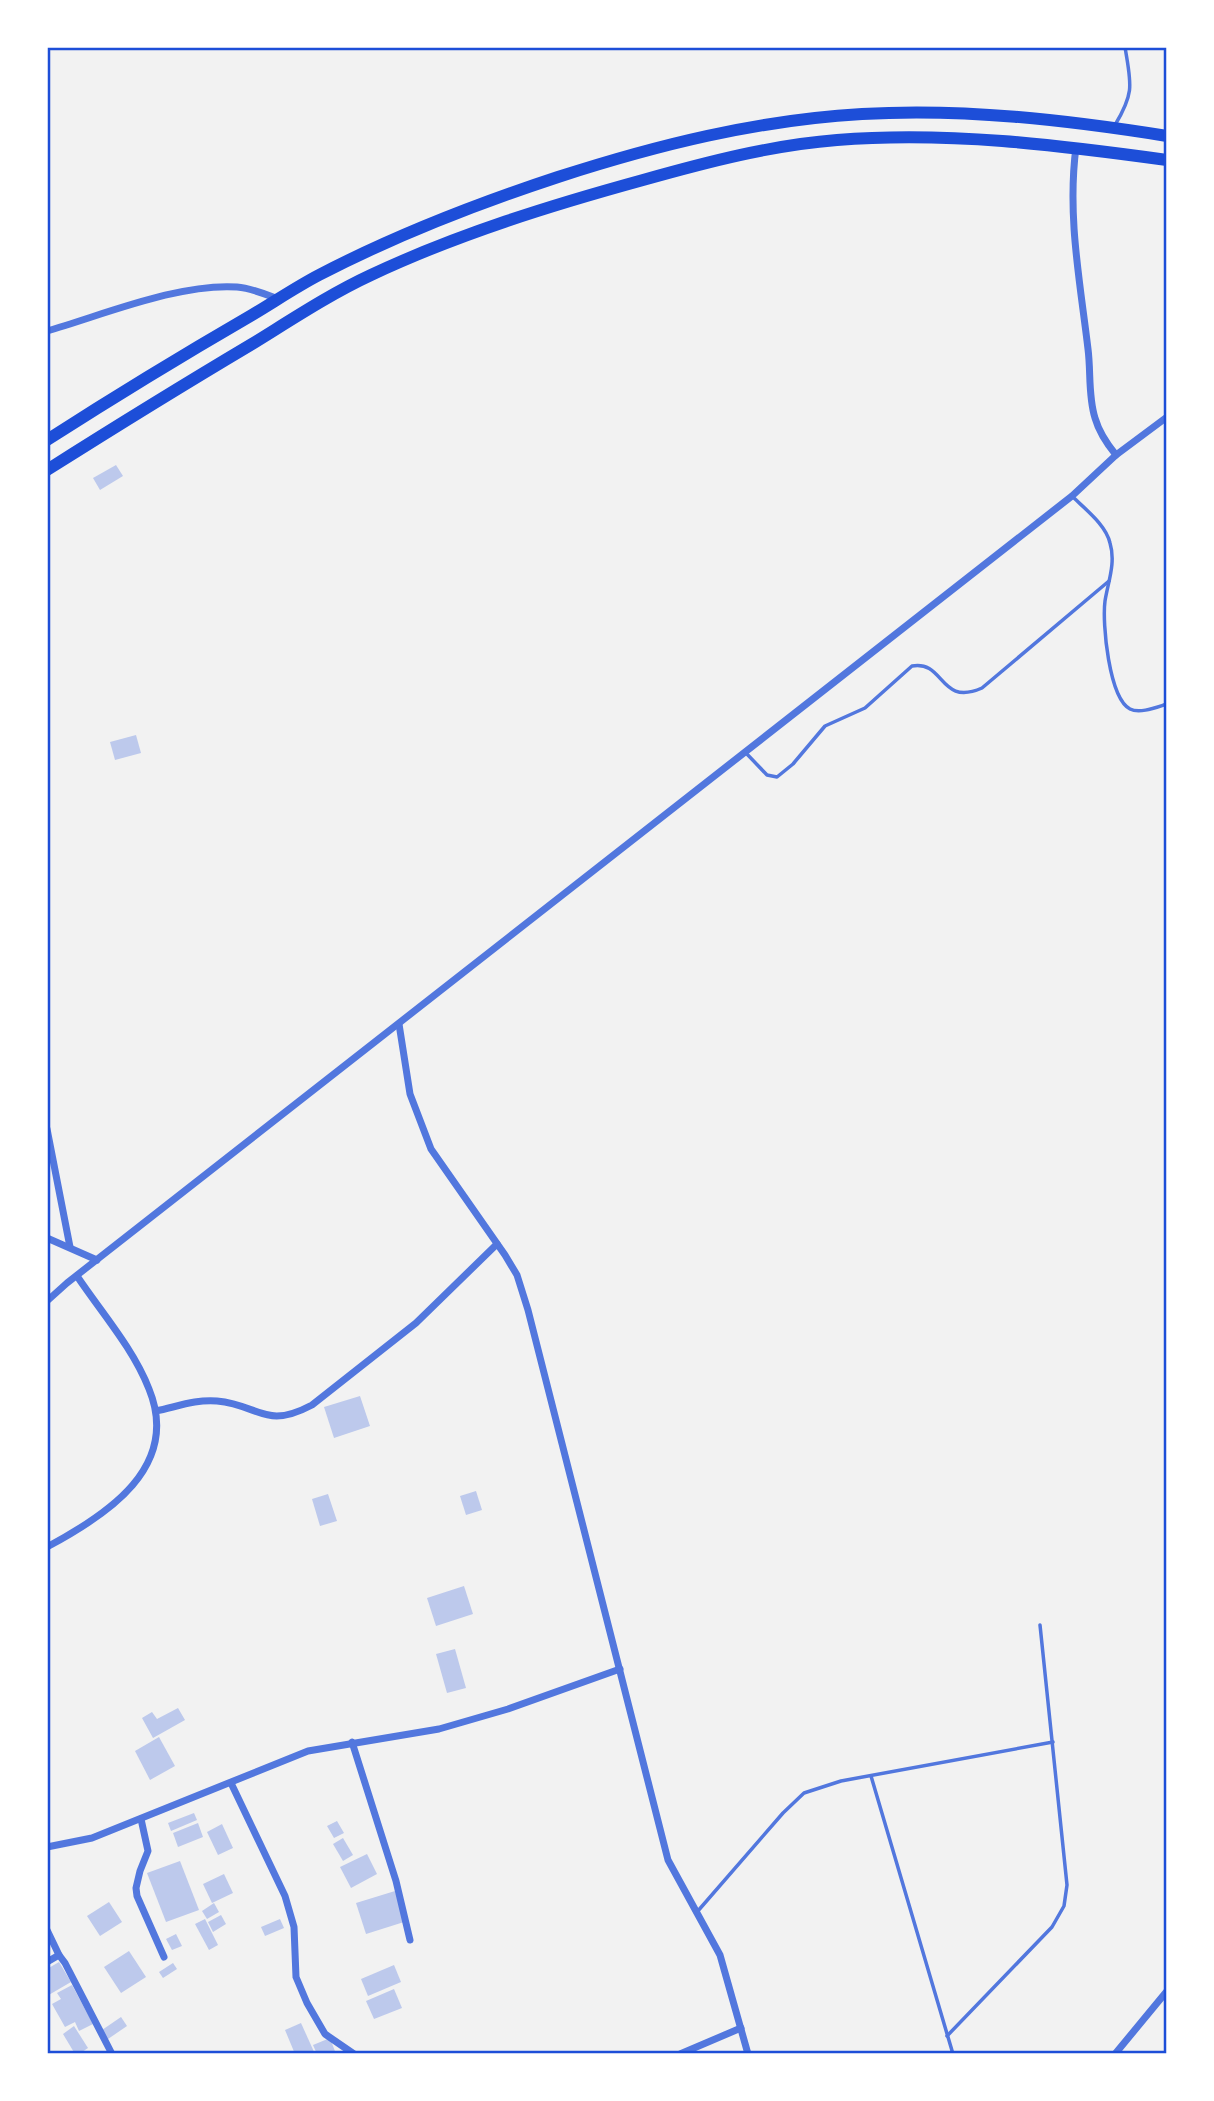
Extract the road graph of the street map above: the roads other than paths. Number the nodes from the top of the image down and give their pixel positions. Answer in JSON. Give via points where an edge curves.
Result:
{"nodes":[{"id":1,"x":1125,"y":47,"type":"edge"},
{"id":2,"x":1114,"y":127,"type":"junction"},
{"id":3,"x":1167,"y":136,"type":"edge"},
{"id":4,"x":1076,"y":147,"type":"junction"},
{"id":5,"x":1167,"y":160,"type":"edge"},
{"id":6,"x":279,"y":299,"type":"junction"},
{"id":7,"x":47,"y":331,"type":"edge"},
{"id":8,"x":1167,"y":417,"type":"edge"},
{"id":9,"x":47,"y":440,"type":"edge"},
{"id":10,"x":1116,"y":455,"type":"junction"},
{"id":11,"x":47,"y":470,"type":"edge"},
{"id":12,"x":1072,"y":496,"type":"junction"},
{"id":13,"x":1109,"y":580,"type":"junction"},
{"id":14,"x":1167,"y":704,"type":"edge"},
{"id":15,"x":745,"y":752,"type":"junction"},
{"id":16,"x":399,"y":1024,"type":"junction"},
{"id":17,"x":47,"y":1129,"type":"edge"},
{"id":18,"x":47,"y":1238,"type":"edge"},
{"id":19,"x":497,"y":1244,"type":"junction"},
{"id":20,"x":70,"y":1247,"type":"junction"},
{"id":21,"x":97,"y":1260,"type":"junction"},
{"id":22,"x":77,"y":1276,"type":"junction"},
{"id":23,"x":47,"y":1301,"type":"edge"},
{"id":24,"x":156,"y":1411,"type":"junction"},
{"id":25,"x":47,"y":1547,"type":"edge"},
{"id":26,"x":1040,"y":1625,"type":"dead end"},
{"id":27,"x":620,"y":1669,"type":"junction"},
{"id":28,"x":352,"y":1742,"type":"junction"},
{"id":29,"x":1053,"y":1742,"type":"junction"},
{"id":30,"x":871,"y":1776,"type":"junction"},
{"id":31,"x":231,"y":1783,"type":"junction"},
{"id":32,"x":141,"y":1819,"type":"junction"},
{"id":33,"x":47,"y":1847,"type":"edge"},
{"id":34,"x":697,"y":1912,"type":"junction"},
{"id":35,"x":47,"y":1930,"type":"edge"},
{"id":36,"x":410,"y":1940,"type":"dead end"},
{"id":37,"x":59,"y":1955,"type":"junction"},
{"id":38,"x":164,"y":1957,"type":"dead end"},
{"id":39,"x":47,"y":1962,"type":"edge"},
{"id":40,"x":1167,"y":1991,"type":"edge"},
{"id":41,"x":741,"y":2028,"type":"junction"},
{"id":42,"x":947,"y":2036,"type":"junction"},
{"id":43,"x":111,"y":2054,"type":"edge"},
{"id":44,"x":354,"y":2054,"type":"edge"},
{"id":45,"x":680,"y":2054,"type":"edge"},
{"id":46,"x":748,"y":2054,"type":"edge"},
{"id":47,"x":953,"y":2054,"type":"edge"},
{"id":48,"x":1115,"y":2054,"type":"edge"}],
"edges":[{"from":1,"to":2,"type":"lane","via":[[1130,93]]},
{"from":2,"to":3,"type":"highway"},
{"from":2,"to":6,"type":"highway","via":[[928,112],[770,123],[691,138],[434,221]]},
{"from":4,"to":5,"type":"highway"},
{"from":4,"to":10,"type":"street","via":[[1072,219],[1092,403],[1099,430]]},
{"from":4,"to":11,"type":"highway","via":[[929,137],[836,140],[699,164],[587,195],[370,275]]},
{"from":6,"to":7,"type":"street","via":[[238,287],[202,288]]},
{"from":6,"to":9,"type":"highway"},
{"from":8,"to":10,"type":"street"},
{"from":10,"to":12,"type":"street"},
{"from":12,"to":13,"type":"lane","via":[[1110,539]]},
{"from":12,"to":15,"type":"street"},
{"from":13,"to":14,"type":"lane","via":[[1105,642],[1122,702],[1137,711]]},
{"from":13,"to":15,"type":"lane","via":[[982,688],[958,693],[932,670],[912,666],[864,708],[825,726],[777,776],[767,775]]},
{"from":15,"to":16,"type":"street"},
{"from":16,"to":19,"type":"street","via":[[410,1094],[431,1149]]},
{"from":16,"to":21,"type":"street"},
{"from":17,"to":20,"type":"street"},
{"from":18,"to":20,"type":"street"},
{"from":19,"to":24,"type":"street","via":[[382,1352],[296,1414],[261,1415],[219,1401]]},
{"from":19,"to":27,"type":"street","via":[[517,1275],[528,1310]]},
{"from":20,"to":21,"type":"street"},
{"from":21,"to":22,"type":"street"},
{"from":22,"to":23,"type":"street"},
{"from":22,"to":24,"type":"street","via":[[137,1365]]},
{"from":24,"to":25,"type":"street","via":[[158,1432],[146,1469],[105,1510]]},
{"from":26,"to":29,"type":"lane"},
{"from":27,"to":28,"type":"street","via":[[439,1729]]},
{"from":27,"to":34,"type":"street","via":[[668,1860]]},
{"from":28,"to":31,"type":"street","via":[[308,1751]]},
{"from":28,"to":36,"type":"street"},
{"from":29,"to":30,"type":"lane"},
{"from":29,"to":42,"type":"lane","via":[[1067,1885],[1064,1906],[1052,1927]]},
{"from":30,"to":34,"type":"lane","via":[[804,1793]]},
{"from":30,"to":42,"type":"lane"},
{"from":31,"to":32,"type":"street"},
{"from":31,"to":44,"type":"street","via":[[285,1896],[294,1927],[296,1977],[307,2003],[325,2034]]},
{"from":32,"to":33,"type":"street","via":[[92,1838]]},
{"from":32,"to":38,"type":"street","via":[[148,1851],[137,1896]]},
{"from":34,"to":41,"type":"street","via":[[719,1955]]},
{"from":35,"to":37,"type":"street"},
{"from":37,"to":39,"type":"street"},
{"from":37,"to":43,"type":"street"},
{"from":40,"to":48,"type":"street"},
{"from":41,"to":45,"type":"street"},
{"from":41,"to":46,"type":"street"},
{"from":42,"to":47,"type":"lane"}]}
